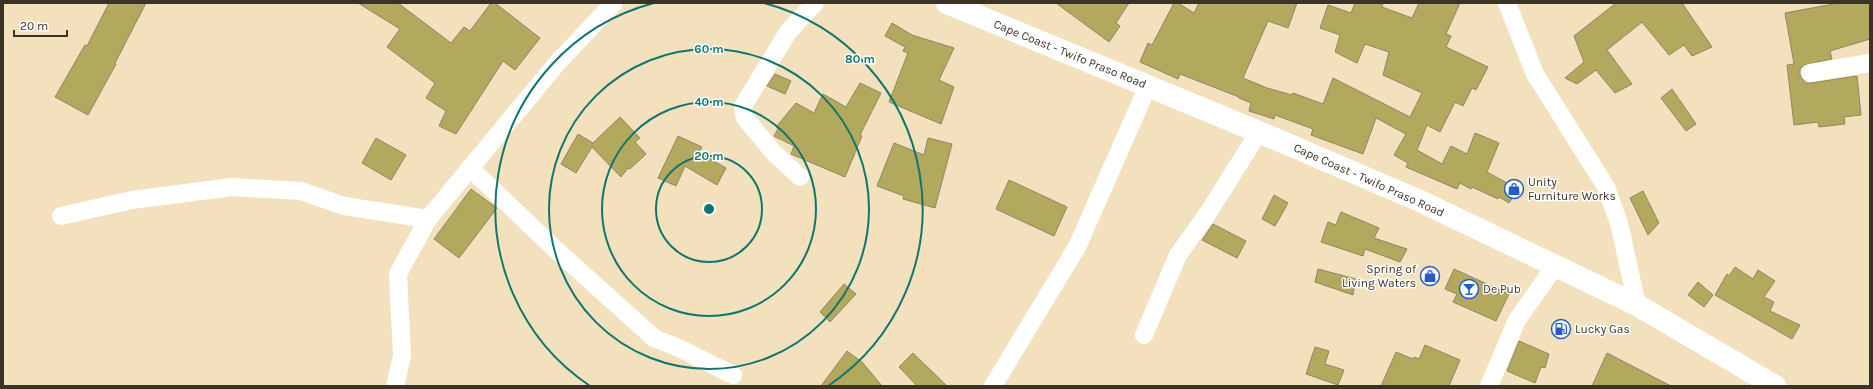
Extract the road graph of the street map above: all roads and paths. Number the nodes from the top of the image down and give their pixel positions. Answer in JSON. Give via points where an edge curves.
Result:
{"nodes":[{"id":1,"x":815,"y":3,"type":"edge"},
{"id":2,"x":947,"y":3,"type":"edge"},
{"id":3,"x":1506,"y":3,"type":"edge"},
{"id":4,"x":612,"y":4,"type":"edge"},
{"id":5,"x":1870,"y":63,"type":"edge"},
{"id":6,"x":1810,"y":73,"type":"dead end"},
{"id":7,"x":1148,"y":86,"type":"junction"},
{"id":8,"x":1259,"y":132,"type":"junction"},
{"id":9,"x":470,"y":168,"type":"junction"},
{"id":10,"x":800,"y":177,"type":"dead end"},
{"id":11,"x":61,"y":216,"type":"dead end"},
{"id":12,"x":428,"y":219,"type":"junction"},
{"id":13,"x":1555,"y":266,"type":"junction"},
{"id":14,"x":1637,"y":304,"type":"junction"},
{"id":15,"x":1144,"y":335,"type":"dead end"},
{"id":16,"x":733,"y":375,"type":"dead end"},
{"id":17,"x":395,"y":386,"type":"edge"},
{"id":18,"x":993,"y":386,"type":"edge"},
{"id":19,"x":1489,"y":386,"type":"edge"},
{"id":20,"x":1775,"y":386,"type":"edge"}],
"edges":[{"from":1,"to":10,"type":"street","via":[[788,32],[743,106],[745,118],[774,153]]},
{"from":2,"to":7,"type":"main road","name":"Cape Coast - Twifo Praso Road"},
{"from":3,"to":14,"type":"street","via":[[1535,74],[1606,186],[1619,223]]},
{"from":4,"to":9,"type":"street","via":[[558,62]]},
{"from":5,"to":6,"type":"street"},
{"from":7,"to":8,"type":"main road","name":"Cape Coast - Twifo Praso Road"},
{"from":7,"to":18,"type":"street","via":[[1078,247]]},
{"from":8,"to":13,"type":"main road","name":"Cape Coast - Twifo Praso Road","via":[[1420,201]]},
{"from":8,"to":15,"type":"street","via":[[1178,255]]},
{"from":9,"to":12,"type":"street"},
{"from":9,"to":16,"type":"street","via":[[654,338]]},
{"from":11,"to":12,"type":"street","via":[[132,200],[232,187],[301,191],[344,206]]},
{"from":12,"to":17,"type":"street","via":[[398,274],[402,356]]},
{"from":13,"to":14,"type":"main road","name":"Cape Coast - Twifo Praso Road"},
{"from":13,"to":19,"type":"street","via":[[1517,320]]},
{"from":14,"to":20,"type":"main road","name":"Cape Coast - Twifo Praso Road"}]}
